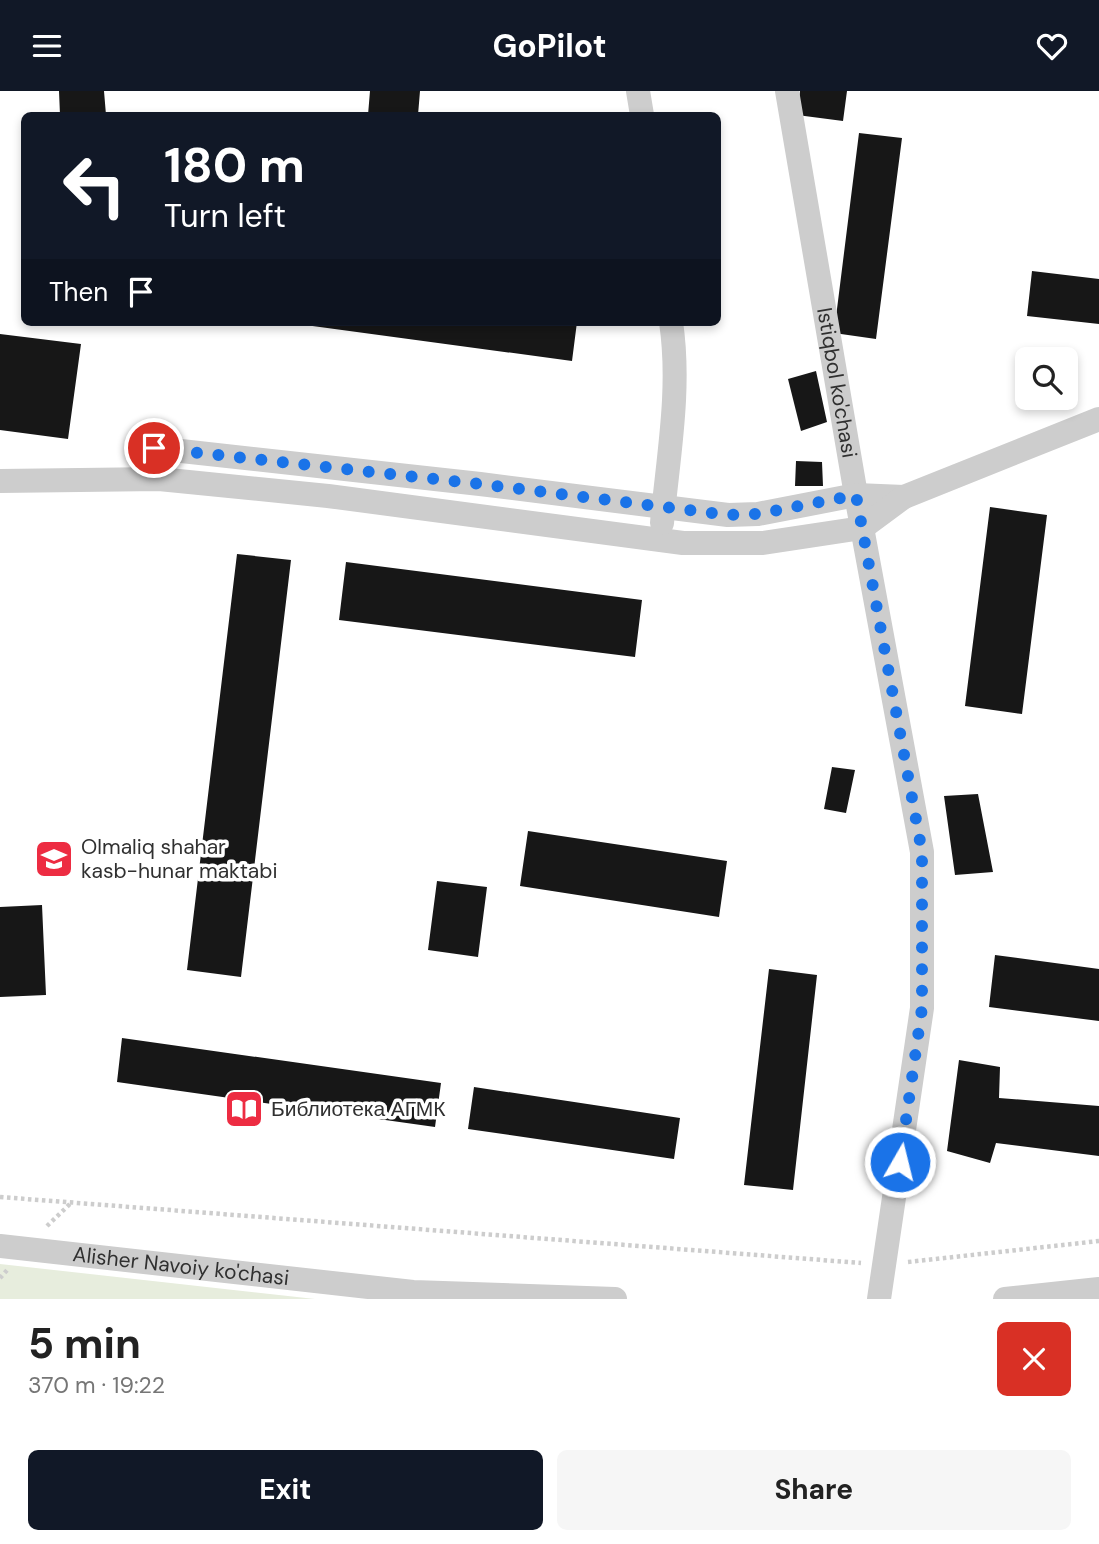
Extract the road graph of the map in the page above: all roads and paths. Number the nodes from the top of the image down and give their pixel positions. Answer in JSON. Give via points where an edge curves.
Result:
{"nodes":[{"id":1,"x":638,"y":91,"type":"edge"},
{"id":2,"x":787,"y":91,"type":"edge"},
{"id":3,"x":642,"y":112,"type":"edge"},
{"id":4,"x":672,"y":326,"type":"edge"},
{"id":5,"x":1099,"y":419,"type":"edge"},
{"id":6,"x":154,"y":448,"type":"dead end"},
{"id":7,"x":0,"y":481,"type":"edge"},
{"id":8,"x":856,"y":495,"type":"junction"},
{"id":9,"x":904,"y":497,"type":"junction"},
{"id":10,"x":663,"y":507,"type":"junction"},
{"id":11,"x":862,"y":528,"type":"junction"},
{"id":12,"x":660,"y":540,"type":"junction"},
{"id":13,"x":0,"y":1197,"type":"edge"},
{"id":14,"x":1099,"y":1241,"type":"edge"},
{"id":15,"x":0,"y":1247,"type":"edge"},
{"id":16,"x":885,"y":1264,"type":"junction"},
{"id":17,"x":1099,"y":1289,"type":"edge"},
{"id":18,"x":615,"y":1299,"type":"edge"},
{"id":19,"x":880,"y":1299,"type":"edge"},
{"id":20,"x":1005,"y":1299,"type":"edge"}],
"edges":[{"from":1,"to":3,"type":"street"},
{"from":2,"to":8,"type":"street","name":"Istiqbol ko'chasi"},
{"from":4,"to":10,"type":"street","via":[[675,386]]},
{"from":5,"to":9,"type":"street"},
{"from":6,"to":10,"type":"street"},
{"from":7,"to":12,"type":"street","via":[[159,479],[328,496]]},
{"from":8,"to":9,"type":"street"},
{"from":8,"to":10,"type":"street","via":[[758,514]]},
{"from":8,"to":11,"type":"street","name":"Istiqbol ko'chasi"},
{"from":9,"to":11,"type":"street"},
{"from":10,"to":12,"type":"street"},
{"from":11,"to":12,"type":"street","via":[[763,543]]},
{"from":11,"to":16,"type":"street","name":"Istiqbol ko'chasi","via":[[922,852],[922,1008]]},
{"from":13,"to":16,"type":"path"},
{"from":14,"to":16,"type":"path"},
{"from":15,"to":18,"type":"street","name":"Alisher Navoiy ko'chasi","via":[[413,1292]]},
{"from":16,"to":19,"type":"street","name":"Istiqbol ko'chasi"},
{"from":17,"to":20,"type":"street"}]}
